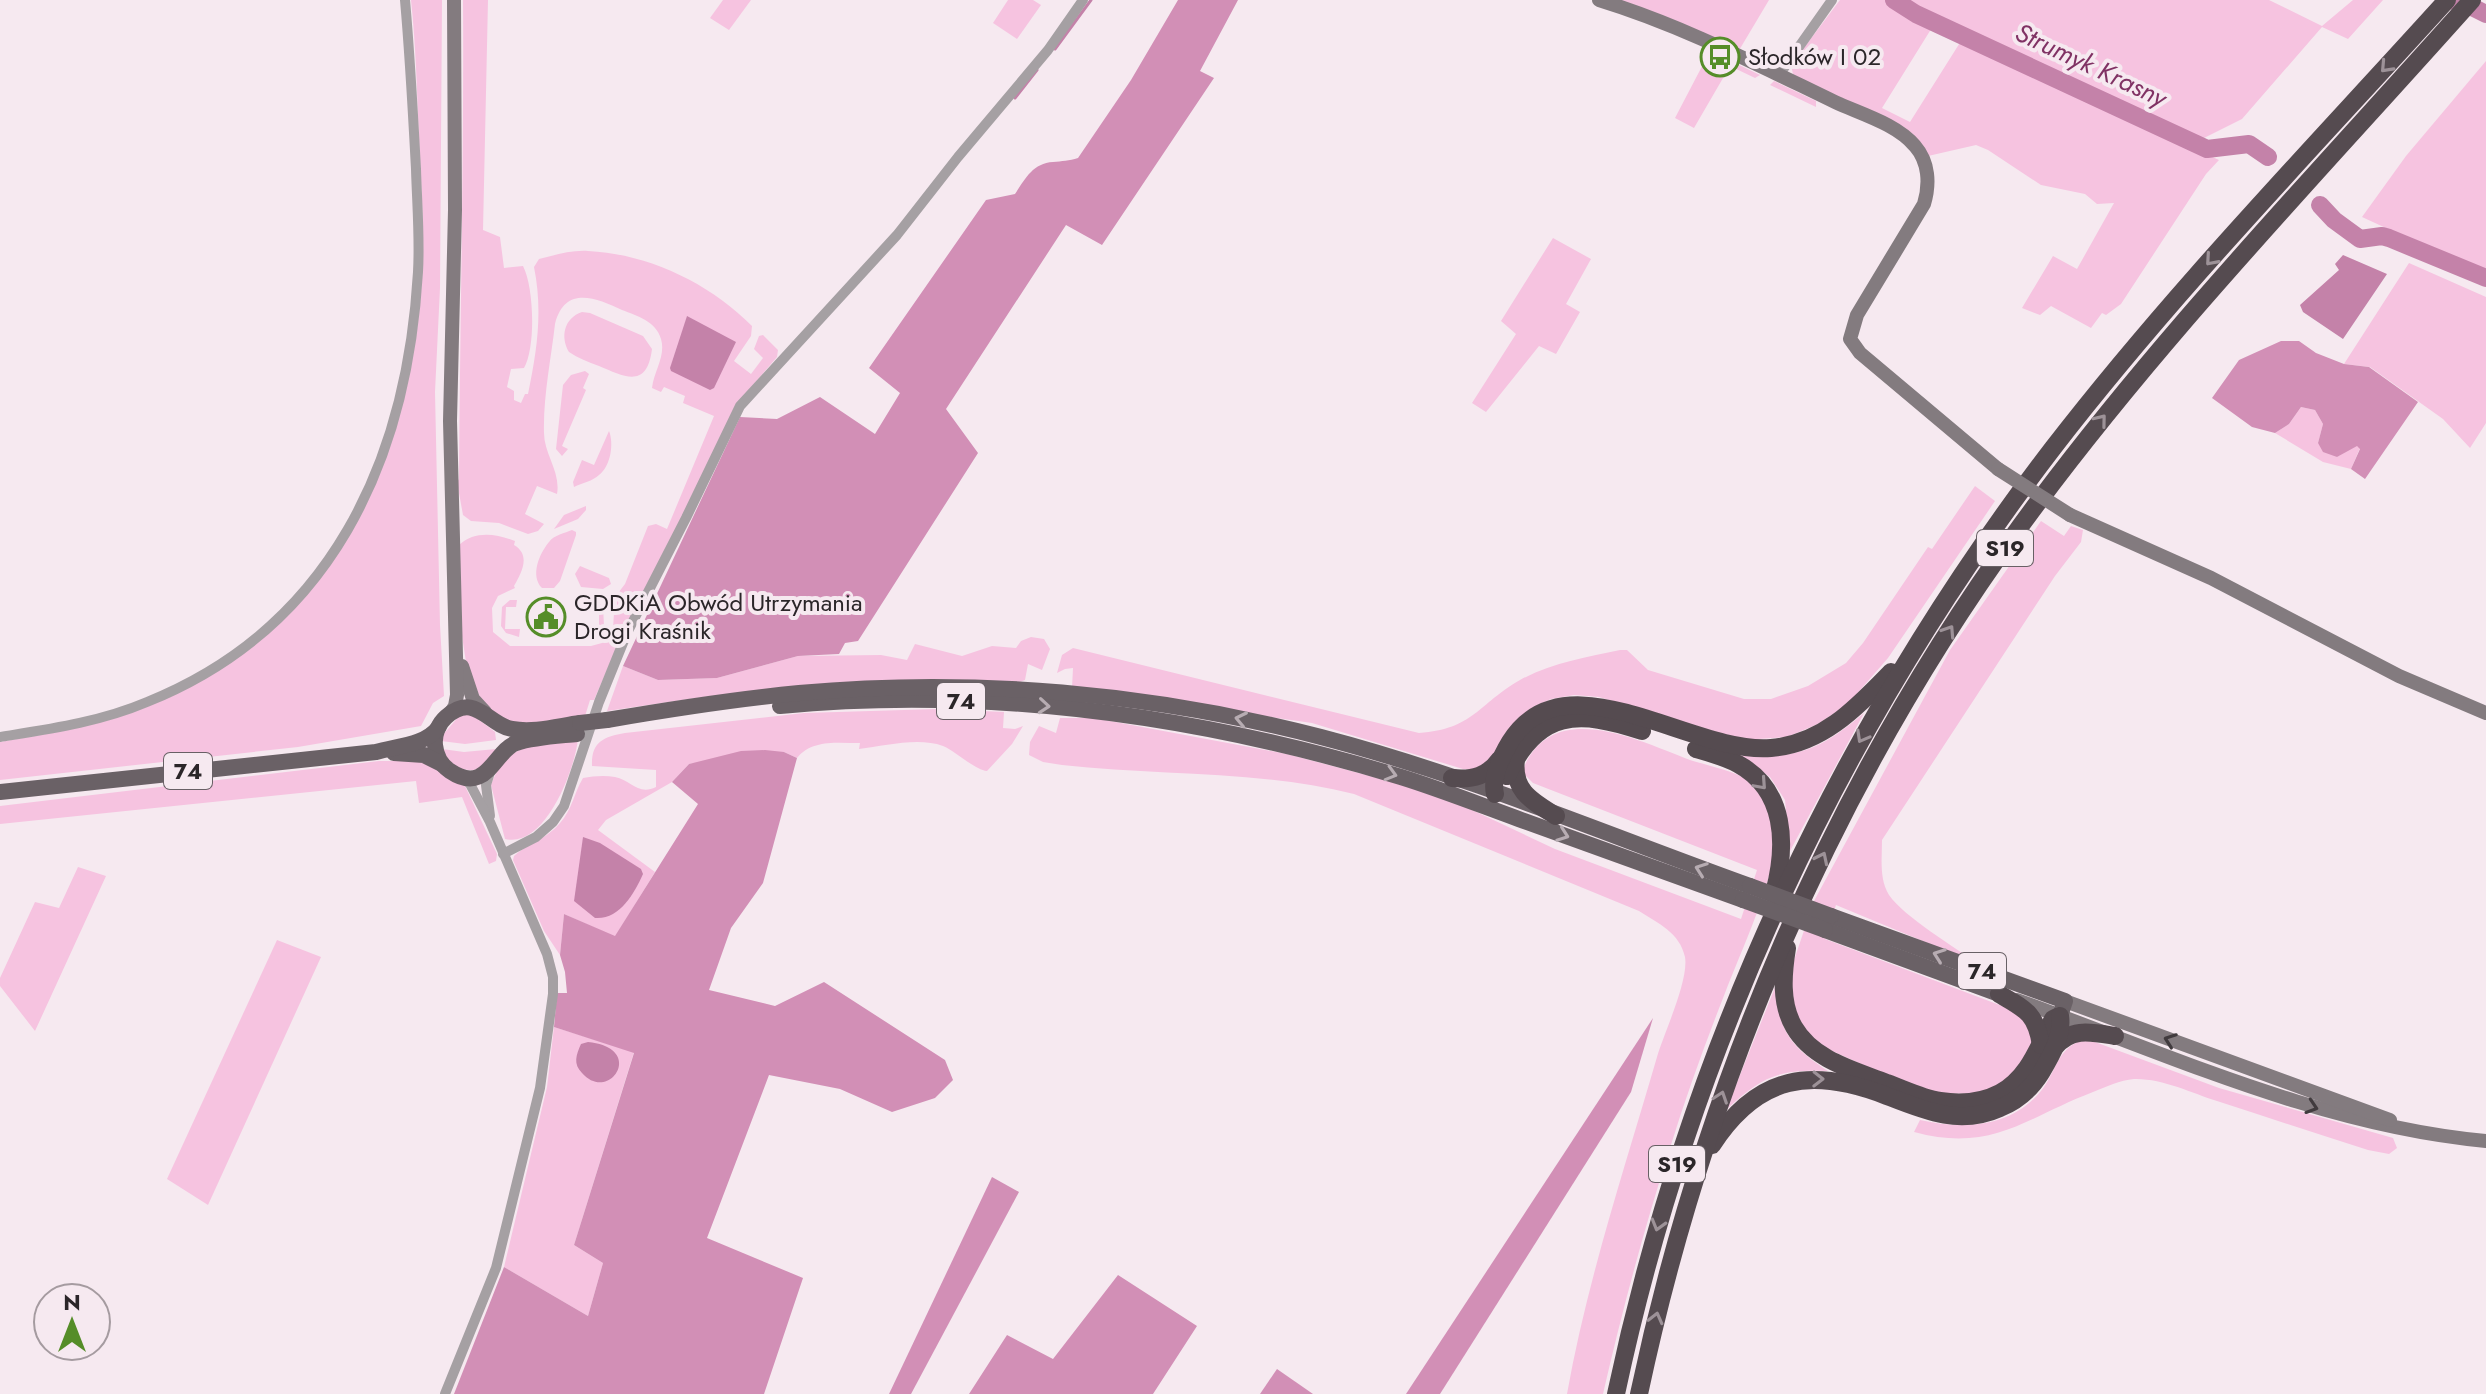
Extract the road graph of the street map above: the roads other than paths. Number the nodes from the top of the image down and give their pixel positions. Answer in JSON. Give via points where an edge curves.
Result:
{"nodes":[{"id":1,"x":405,"y":0,"type":"edge"},
{"id":2,"x":454,"y":0,"type":"edge"},
{"id":3,"x":1083,"y":0,"type":"edge"},
{"id":4,"x":1599,"y":0,"type":"edge"},
{"id":5,"x":1832,"y":0,"type":"edge"},
{"id":6,"x":2472,"y":0,"type":"edge"},
{"id":7,"x":2443,"y":5,"type":"edge"},
{"id":8,"x":1779,"y":75,"type":"junction"},
{"id":9,"x":457,"y":643,"type":"junction"},
{"id":10,"x":1916,"y":646,"type":"junction"},
{"id":11,"x":2486,"y":713,"type":"edge"},
{"id":12,"x":450,"y":714,"type":"junction"},
{"id":13,"x":490,"y":717,"type":"junction"},
{"id":14,"x":606,"y":725,"type":"junction"},
{"id":15,"x":438,"y":728,"type":"junction"},
{"id":16,"x":579,"y":728,"type":"junction"},
{"id":17,"x":0,"y":737,"type":"edge"},
{"id":18,"x":376,"y":752,"type":"junction"},
{"id":19,"x":1510,"y":755,"type":"junction"},
{"id":20,"x":496,"y":762,"type":"junction"},
{"id":21,"x":442,"y":764,"type":"junction"},
{"id":22,"x":459,"y":775,"type":"junction"},
{"id":23,"x":1452,"y":778,"type":"junction"},
{"id":24,"x":0,"y":792,"type":"edge"},
{"id":25,"x":1493,"y":801,"type":"junction"},
{"id":26,"x":1556,"y":816,"type":"junction"},
{"id":27,"x":490,"y":822,"type":"junction"},
{"id":28,"x":503,"y":854,"type":"junction"},
{"id":29,"x":1746,"y":893,"type":"junction"},
{"id":30,"x":1791,"y":923,"type":"junction"},
{"id":31,"x":1828,"y":923,"type":"junction"},
{"id":32,"x":1761,"y":941,"type":"junction"},
{"id":33,"x":1999,"y":994,"type":"junction"},
{"id":34,"x":2062,"y":1008,"type":"junction"},
{"id":35,"x":2115,"y":1036,"type":"junction"},
{"id":36,"x":2048,"y":1046,"type":"junction"},
{"id":37,"x":2412,"y":1129,"type":"junction"},
{"id":38,"x":2486,"y":1141,"type":"edge"},
{"id":39,"x":1696,"y":1171,"type":"junction"},
{"id":40,"x":445,"y":1394,"type":"edge"},
{"id":41,"x":1616,"y":1394,"type":"edge"},
{"id":42,"x":1639,"y":1394,"type":"edge"}],
"edges":[{"from":1,"to":17,"type":"street","via":[[418,233],[416,298],[389,439],[349,528],[291,606],[224,663],[172,692],[114,714]]},
{"from":2,"to":9,"type":"street","via":[[450,421]]},
{"from":3,"to":28,"type":"street","via":[[897,235],[740,406],[627,633],[564,806],[536,837]]},
{"from":4,"to":8,"type":"street","via":[[1645,14]]},
{"from":5,"to":8,"type":"street"},
{"from":30,"to":6,"type":"highway","number":"S19","one_way":true,"via":[[1878,750],[2018,529],[2266,225]]},
{"from":7,"to":10,"type":"highway","number":"S19","one_way":true,"via":[[2102,387],[2015,499]]},
{"from":8,"to":11,"type":"street","bridge":true,"via":[[1905,137],[1920,154],[1928,180],[1924,204],[1857,315],[1850,339],[1860,353],[1998,469],[2070,515]]},
{"from":9,"to":12,"type":"street","via":[[457,700]]},
{"from":9,"to":13,"type":"street","via":[[473,699]]},
{"from":10,"to":19,"type":"highway","via":[[1848,715],[1797,743],[1759,749],[1724,744],[1613,709],[1580,704],[1551,710],[1527,723]]},
{"from":10,"to":32,"type":"highway","number":"S19","one_way":true,"via":[[1838,779]]},
{"from":12,"to":13,"type":"main road","number":"74","via":[[467,708]]},
{"from":12,"to":15,"type":"main road","number":"74"},
{"from":13,"to":16,"type":"main road","number":"74","via":[[509,729]]},
{"from":13,"to":20,"type":"main road","via":[[503,742]]},
{"from":14,"to":16,"type":"main road","number":"74"},
{"from":23,"to":14,"type":"main road","number":"74","one_way":true,"via":[[1359,748],[1239,719],[1156,704],[1016,690],[800,693]]},
{"from":14,"to":25,"type":"main road","number":"74","one_way":true,"via":[[851,701],[1069,708],[1207,727]]},
{"from":15,"to":18,"type":"main road","number":"74","via":[[419,741]]},
{"from":15,"to":21,"type":"main road","via":[[435,747]]},
{"from":16,"to":20,"type":"main road","number":"74","via":[[517,743]]},
{"from":18,"to":21,"type":"main road","number":"74","via":[[424,755]]},
{"from":18,"to":24,"type":"main road","number":"74"},
{"from":19,"to":23,"type":"highway","via":[[1474,778]]},
{"from":19,"to":25,"type":"highway","via":[[1503,789]]},
{"from":19,"to":26,"type":"highway","via":[[1521,791]]},
{"from":19,"to":32,"type":"highway","one_way":true,"via":[[1545,727],[1580,717],[1652,734],[1752,773],[1777,808],[1781,836],[1778,875]]},
{"from":20,"to":22,"type":"main road","number":"74","via":[[476,776]]},
{"from":20,"to":27,"type":"street","via":[[486,785]]},
{"from":21,"to":22,"type":"main road","number":"74"},
{"from":22,"to":27,"type":"street","via":[[470,784]]},
{"from":23,"to":25,"type":"main road","number":"74"},
{"from":25,"to":26,"type":"main road","number":"74"},
{"from":25,"to":29,"type":"main road","number":"74","one_way":true},
{"from":29,"to":26,"type":"main road","number":"74","one_way":true},
{"from":27,"to":28,"type":"street"},
{"from":28,"to":40,"type":"street","via":[[550,963],[550,1024],[540,1088],[496,1268]]},
{"from":29,"to":31,"type":"main road","number":"74","bridge":true},
{"from":30,"to":36,"type":"highway","via":[[1784,969],[1789,1015],[1810,1046],[1838,1063],[1936,1101],[1965,1103],[2008,1087]]},
{"from":39,"to":30,"type":"highway","number":"S19","one_way":true},
{"from":31,"to":33,"type":"main road","number":"74"},
{"from":34,"to":31,"type":"main road","number":"74","one_way":true},
{"from":32,"to":41,"type":"highway","number":"S19","one_way":true,"via":[[1674,1170]]},
{"from":33,"to":34,"type":"street"},
{"from":33,"to":36,"type":"highway","via":[[2030,1013]]},
{"from":34,"to":35,"type":"street"},
{"from":34,"to":36,"type":"highway","via":[[2053,1019]]},
{"from":37,"to":34,"type":"street","one_way":true},
{"from":35,"to":36,"type":"highway","via":[[2080,1031]]},
{"from":35,"to":37,"type":"street","one_way":true,"via":[[2310,1106]]},
{"from":39,"to":36,"type":"highway","one_way":true,"via":[[1740,1109],[1775,1086],[1804,1079],[1838,1080],[1939,1115],[1972,1116],[2020,1096],[2040,1074]]},
{"from":37,"to":38,"type":"street"},
{"from":42,"to":39,"type":"highway","number":"S19","one_way":true}]}
